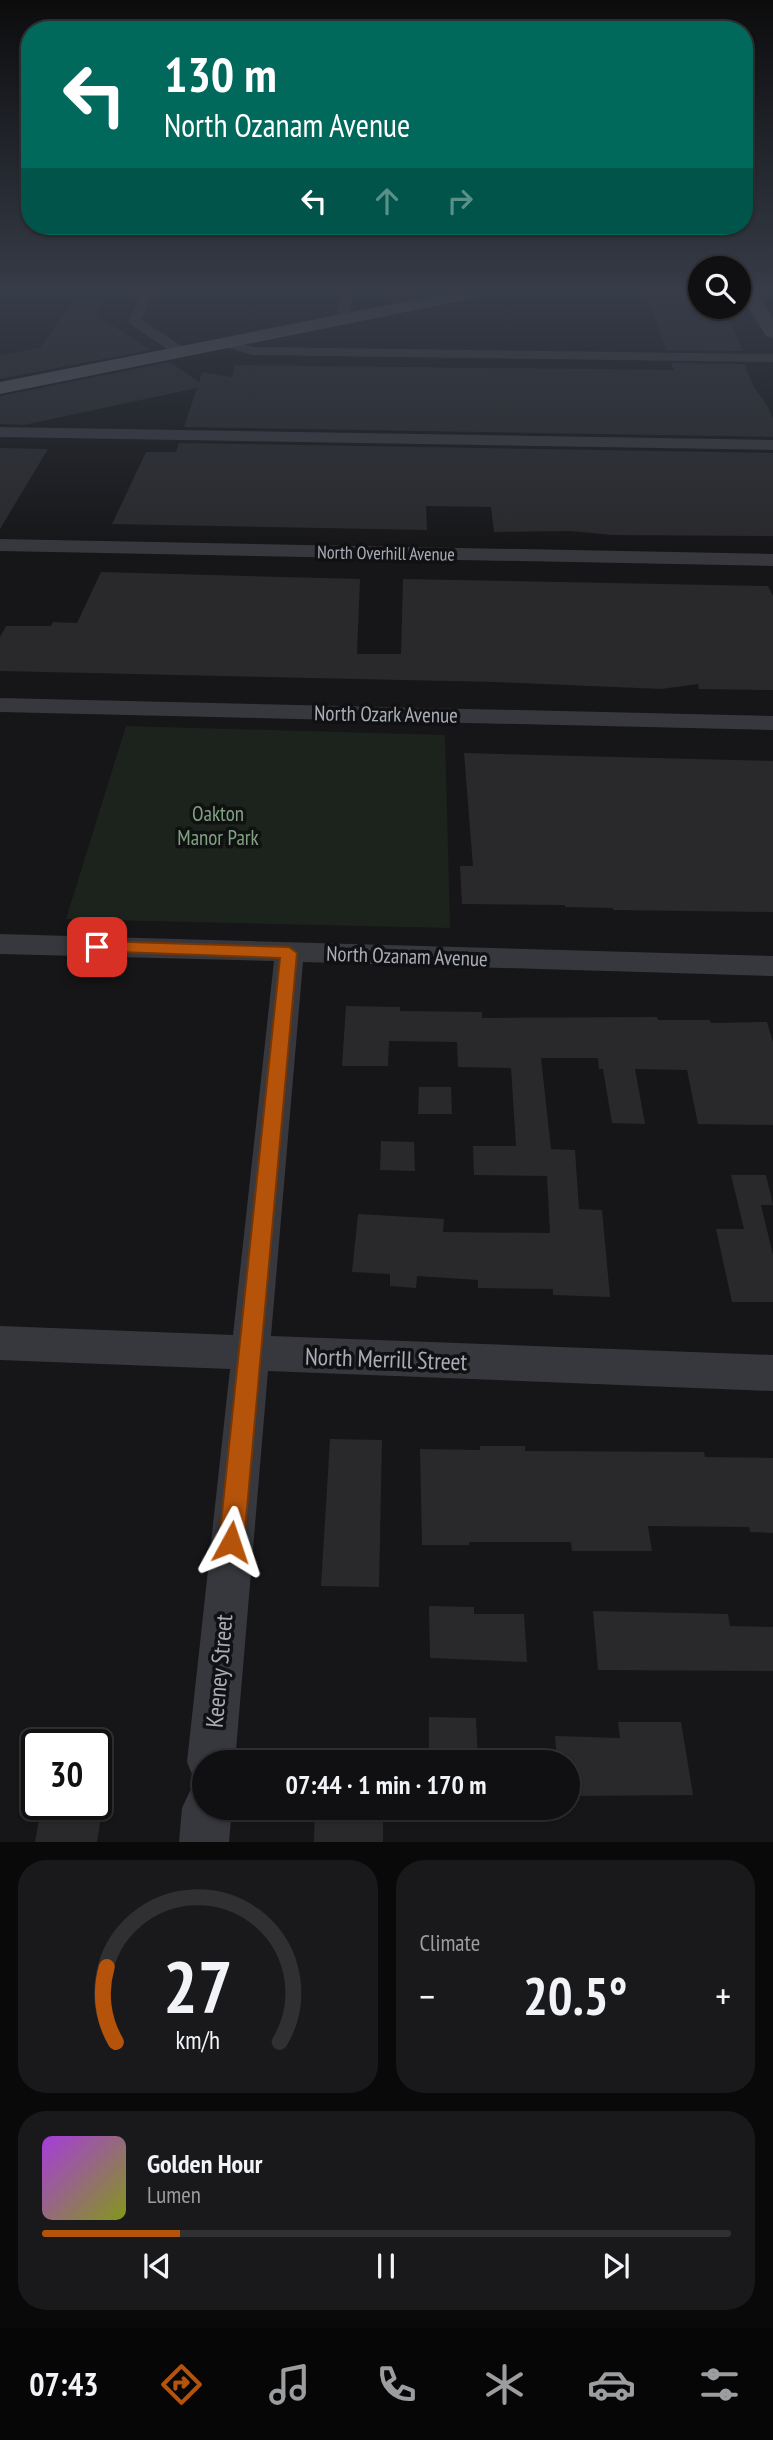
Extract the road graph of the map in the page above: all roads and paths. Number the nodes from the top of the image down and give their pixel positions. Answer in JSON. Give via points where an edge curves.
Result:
{"nodes":[{"id":1,"x":56,"y":377,"type":"edge"},
{"id":2,"x":0,"y":388,"type":"edge"},
{"id":3,"x":0,"y":432,"type":"edge"},
{"id":4,"x":773,"y":445,"type":"edge"},
{"id":5,"x":0,"y":545,"type":"edge"},
{"id":6,"x":773,"y":561,"type":"edge"},
{"id":7,"x":0,"y":705,"type":"edge"},
{"id":8,"x":773,"y":723,"type":"edge"},
{"id":9,"x":0,"y":944,"type":"edge"},
{"id":10,"x":289,"y":953,"type":"junction"},
{"id":11,"x":773,"y":966,"type":"edge"},
{"id":12,"x":0,"y":1343,"type":"edge"},
{"id":13,"x":249,"y":1353,"type":"junction"},
{"id":14,"x":773,"y":1373,"type":"edge"},
{"id":15,"x":212,"y":1750,"type":"edge"},
{"id":16,"x":206,"y":1820,"type":"edge"},
{"id":17,"x":204,"y":1842,"type":"edge"}],
"edges":[{"from":1,"to":2,"type":"main road"},
{"from":3,"to":4,"type":"street"},
{"from":5,"to":6,"type":"street","name":"North Overhill Avenue"},
{"from":7,"to":8,"type":"street","name":"North Ozark Avenue"},
{"from":9,"to":10,"type":"street","name":"North Ozanam Avenue"},
{"from":10,"to":11,"type":"street","name":"North Ozanam Avenue"},
{"from":10,"to":13,"type":"street","name":"Keeney Street"},
{"from":12,"to":13,"type":"street","name":"North Merrill Street"},
{"from":13,"to":14,"type":"street","name":"North Merrill Street"},
{"from":13,"to":15,"type":"street","name":"Keeney Street"},
{"from":16,"to":17,"type":"street"}]}
